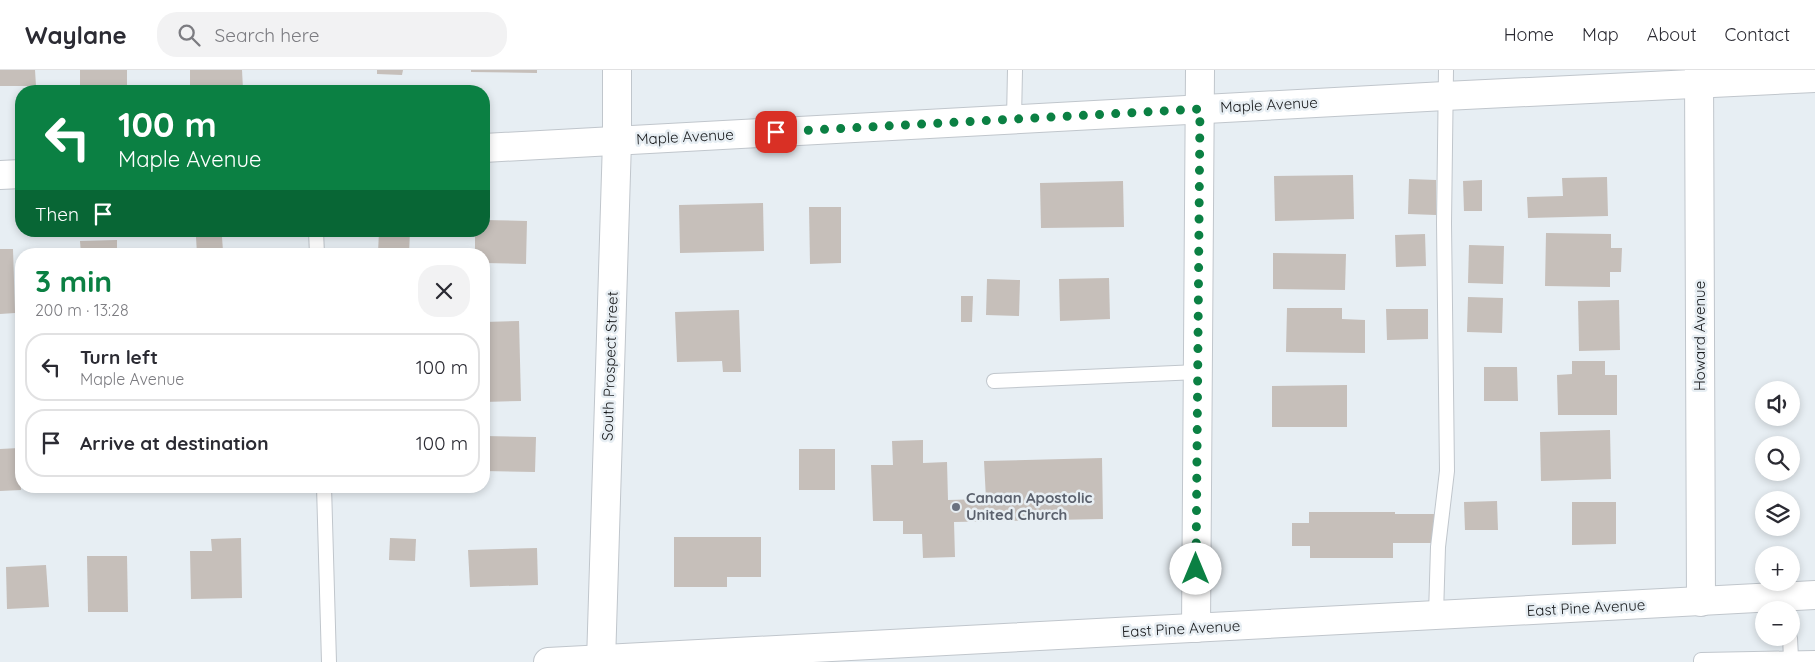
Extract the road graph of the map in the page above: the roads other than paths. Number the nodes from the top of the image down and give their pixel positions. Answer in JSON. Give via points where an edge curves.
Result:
{"nodes":[{"id":1,"x":617,"y":70,"type":"edge"},
{"id":2,"x":1014,"y":70,"type":"edge"},
{"id":3,"x":1200,"y":70,"type":"edge"},
{"id":4,"x":1699,"y":76,"type":"edge"},
{"id":5,"x":1815,"y":78,"type":"edge"},
{"id":6,"x":1446,"y":83,"type":"edge"},
{"id":7,"x":1200,"y":109,"type":"junction"},
{"id":8,"x":1014,"y":119,"type":"junction"},
{"id":9,"x":617,"y":141,"type":"junction"},
{"id":10,"x":490,"y":148,"type":"edge"},
{"id":11,"x":15,"y":174,"type":"edge"},
{"id":12,"x":0,"y":175,"type":"edge"},
{"id":13,"x":1198,"y":372,"type":"junction"},
{"id":14,"x":994,"y":380,"type":"dead end"},
{"id":15,"x":324,"y":493,"type":"edge"},
{"id":16,"x":1815,"y":595,"type":"edge"},
{"id":17,"x":1795,"y":601,"type":"edge"},
{"id":18,"x":1701,"y":602,"type":"junction"},
{"id":19,"x":1755,"y":603,"type":"edge"},
{"id":20,"x":1436,"y":616,"type":"junction"},
{"id":21,"x":1196,"y":628,"type":"junction"},
{"id":22,"x":1790,"y":646,"type":"edge"},
{"id":23,"x":1791,"y":658,"type":"junction"},
{"id":24,"x":1815,"y":658,"type":"edge"},
{"id":25,"x":601,"y":660,"type":"edge"},
{"id":26,"x":1775,"y":660,"type":"edge"},
{"id":27,"x":1701,"y":661,"type":"edge"},
{"id":28,"x":329,"y":662,"type":"edge"},
{"id":29,"x":548,"y":662,"type":"edge"}],
"edges":[{"from":1,"to":9,"type":"street","name":"South Prospect Street"},
{"from":2,"to":8,"type":"lane"},
{"from":3,"to":7,"type":"street"},
{"from":4,"to":5,"type":"street","name":"Maple Avenue"},
{"from":4,"to":6,"type":"street","name":"Maple Avenue"},
{"from":4,"to":18,"type":"street","name":"Howard Avenue"},
{"from":6,"to":7,"type":"street","name":"Maple Avenue"},
{"from":6,"to":20,"type":"lane","via":[[1447,471],[1438,547]]},
{"from":7,"to":8,"type":"street","name":"Maple Avenue"},
{"from":7,"to":13,"type":"street"},
{"from":8,"to":9,"type":"street","name":"Maple Avenue"},
{"from":9,"to":10,"type":"street","name":"Maple Avenue"},
{"from":9,"to":25,"type":"street","name":"South Prospect Street"},
{"from":11,"to":12,"type":"street"},
{"from":13,"to":14,"type":"lane"},
{"from":13,"to":21,"type":"street"},
{"from":15,"to":28,"type":"lane"},
{"from":16,"to":17,"type":"street","name":"East Pine Avenue"},
{"from":18,"to":19,"type":"street","name":"East Pine Avenue"},
{"from":18,"to":20,"type":"street","name":"East Pine Avenue"},
{"from":20,"to":21,"type":"street","name":"East Pine Avenue"},
{"from":21,"to":25,"type":"street","name":"East Pine Avenue"},
{"from":22,"to":23,"type":"lane"},
{"from":23,"to":24,"type":"lane"},
{"from":23,"to":26,"type":"lane"},
{"from":25,"to":29,"type":"street","name":"East Pine Avenue"},
{"from":26,"to":27,"type":"lane"}]}
